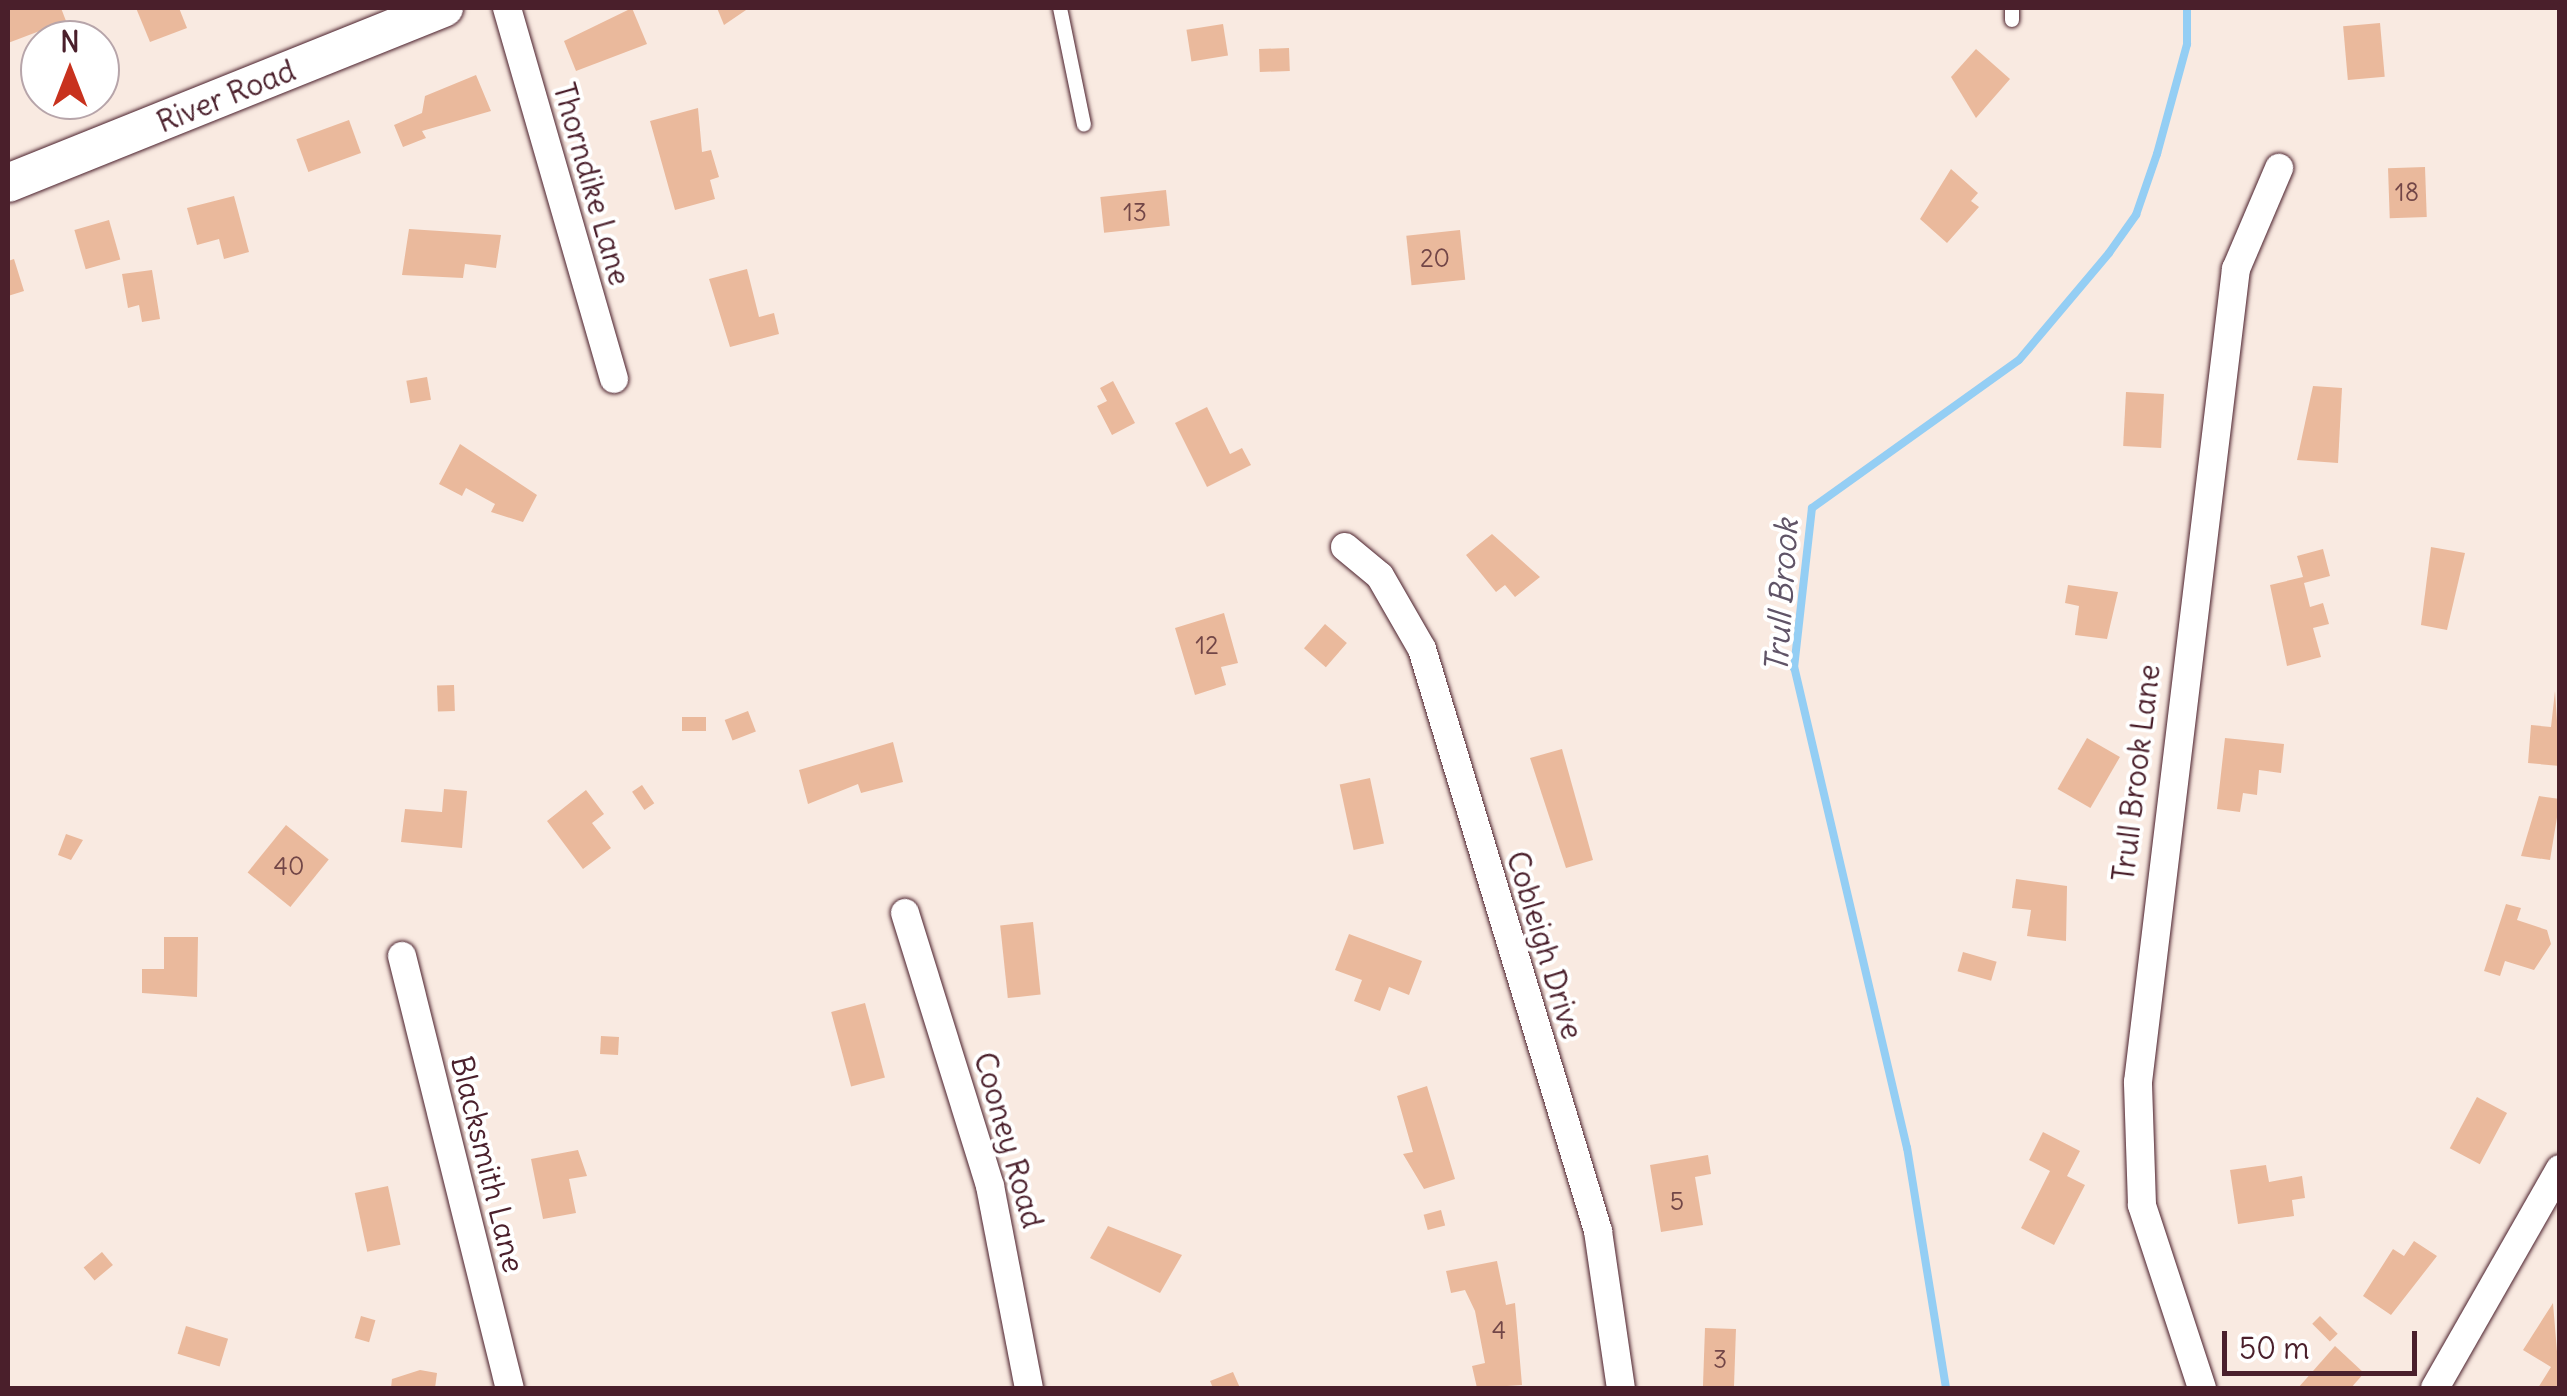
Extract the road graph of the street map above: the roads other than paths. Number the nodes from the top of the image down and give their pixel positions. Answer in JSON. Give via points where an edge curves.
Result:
{"nodes":[{"id":1,"x":444,"y":8,"type":"edge"},
{"id":2,"x":507,"y":8,"type":"edge"},
{"id":3,"x":1060,"y":8,"type":"edge"},
{"id":4,"x":1084,"y":126,"type":"dead end"},
{"id":5,"x":2279,"y":168,"type":"dead end"},
{"id":6,"x":8,"y":183,"type":"edge"},
{"id":7,"x":614,"y":379,"type":"dead end"},
{"id":8,"x":1344,"y":547,"type":"dead end"},
{"id":9,"x":905,"y":913,"type":"dead end"},
{"id":10,"x":402,"y":956,"type":"dead end"},
{"id":11,"x":2560,"y":1168,"type":"edge"},
{"id":12,"x":510,"y":1388,"type":"edge"},
{"id":13,"x":1029,"y":1388,"type":"edge"},
{"id":14,"x":1621,"y":1388,"type":"edge"},
{"id":15,"x":2202,"y":1388,"type":"edge"},
{"id":16,"x":2435,"y":1388,"type":"edge"}],
"edges":[{"from":1,"to":6,"type":"main road","name":"River Road"},
{"from":2,"to":7,"type":"street","name":"Thorndike Lane"},
{"from":3,"to":4,"type":"lane"},
{"from":5,"to":15,"type":"street","name":"Trull Brook Lane","via":[[2236,269],[2138,1082],[2142,1205]]},
{"from":8,"to":14,"type":"street","name":"Cobleigh Drive","via":[[1380,576],[1422,649],[1602,1246]]},
{"from":9,"to":13,"type":"street","name":"Cooney Road","via":[[990,1186]]},
{"from":10,"to":12,"type":"street","name":"Blacksmith Lane"},
{"from":11,"to":16,"type":"street"}]}
